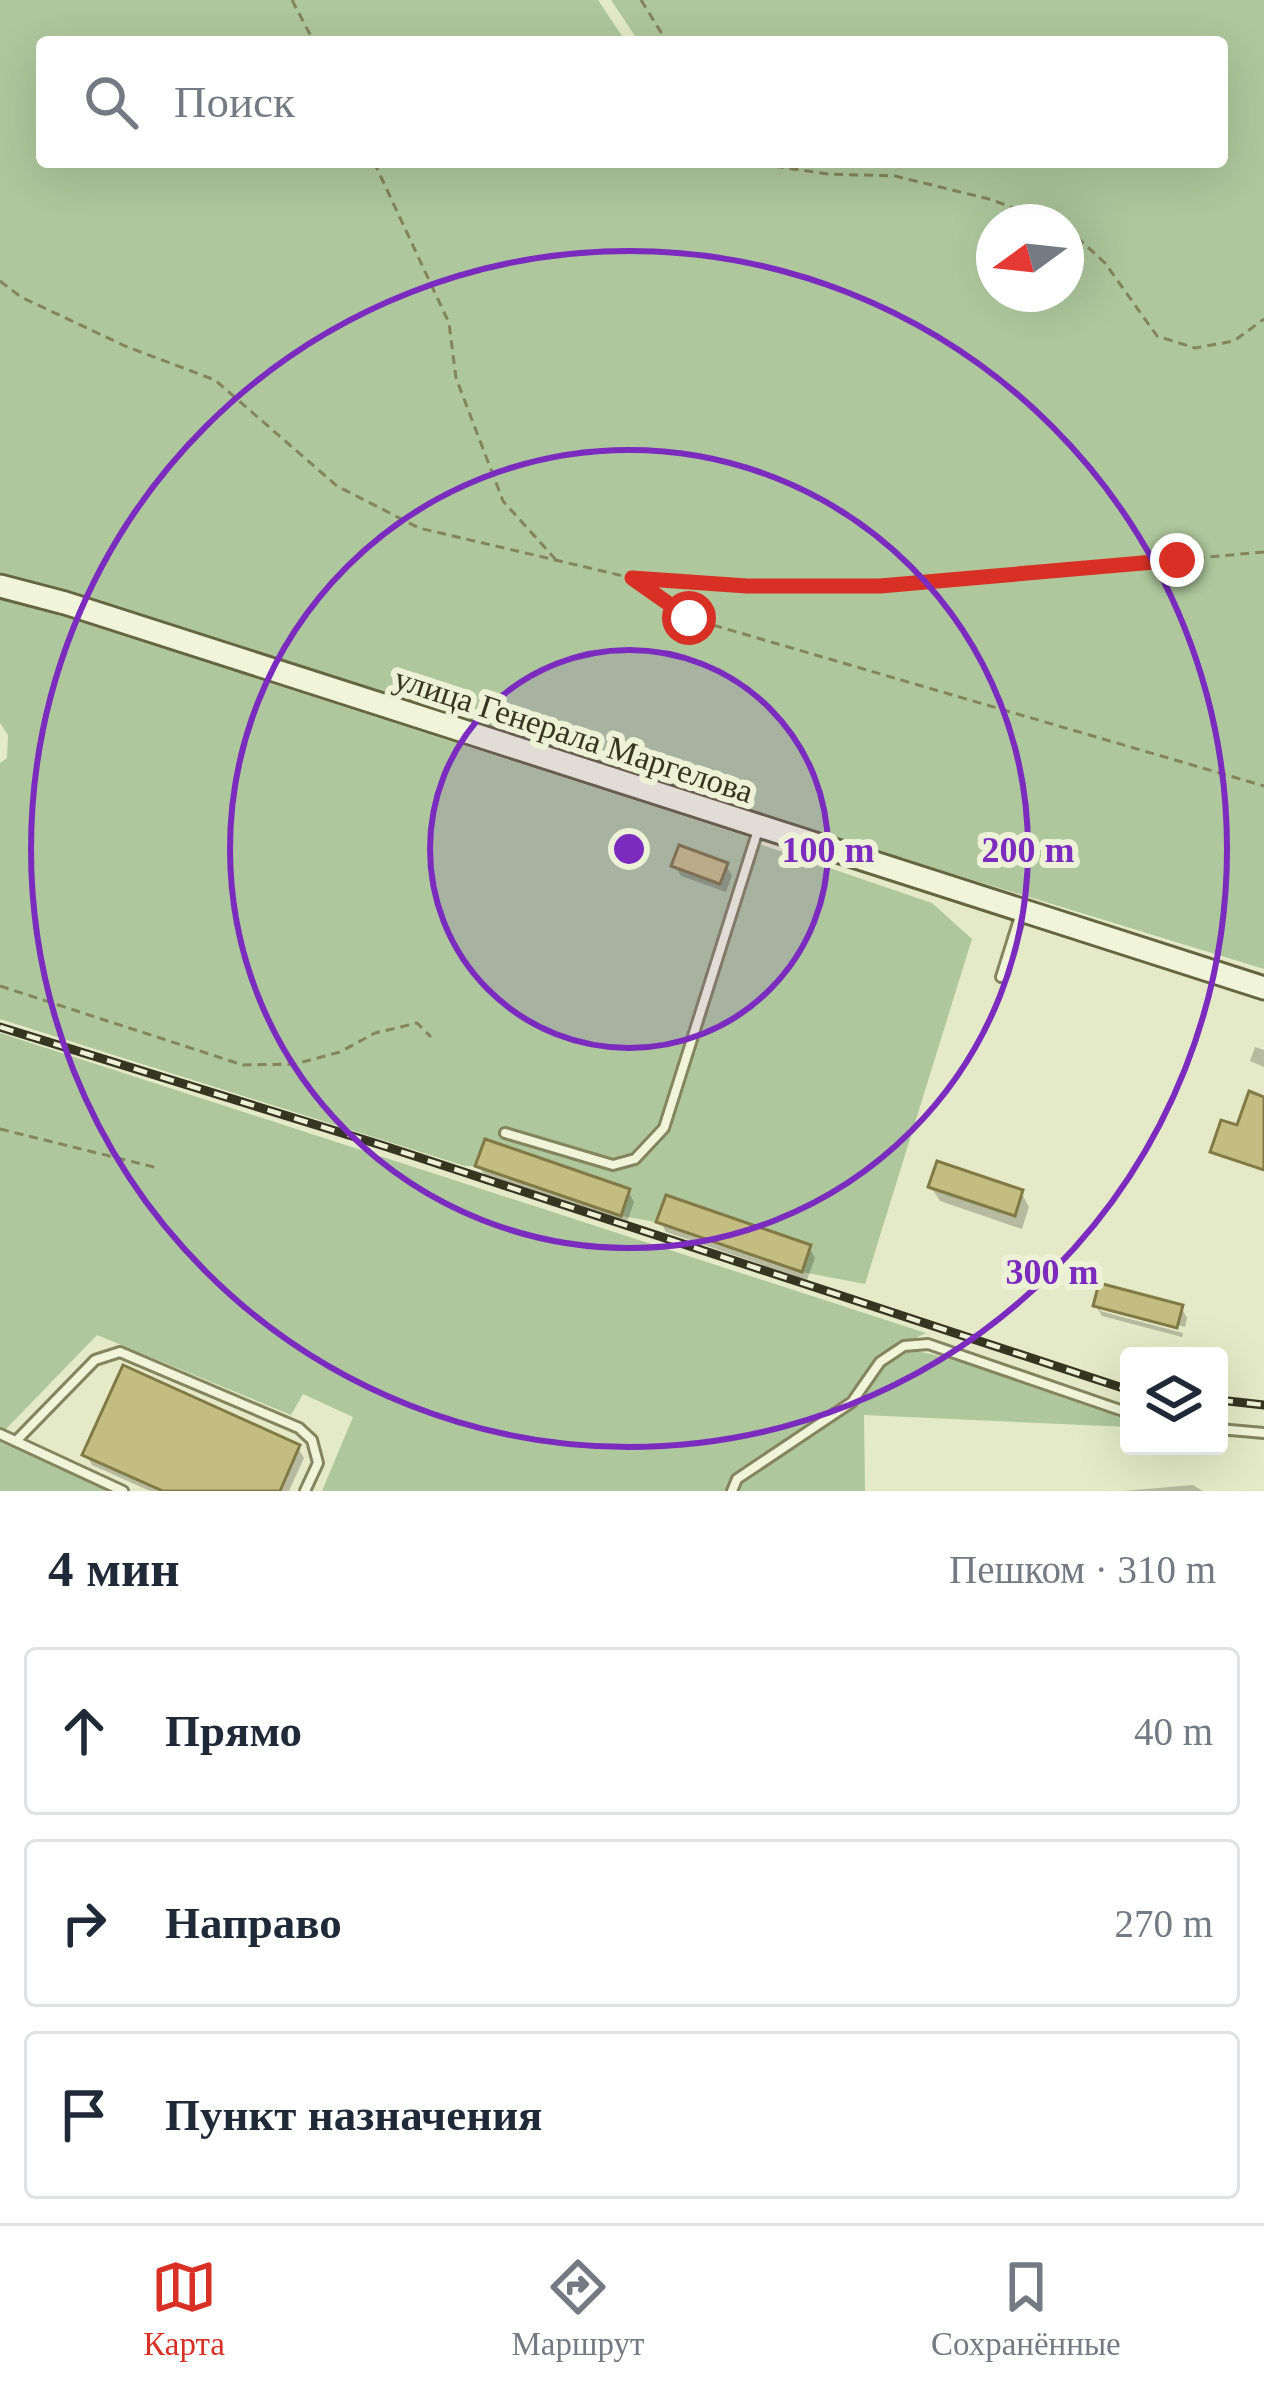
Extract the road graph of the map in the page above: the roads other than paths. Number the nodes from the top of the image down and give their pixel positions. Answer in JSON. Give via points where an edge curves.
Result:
{"nodes":[{"id":1,"x":0,"y":586,"type":"edge"},
{"id":2,"x":759,"y":829,"type":"junction"},
{"id":3,"x":1022,"y":911,"type":"junction"},
{"id":4,"x":1001,"y":977,"type":"dead end"},
{"id":5,"x":1264,"y":988,"type":"edge"},
{"id":6,"x":505,"y":1133,"type":"dead end"},
{"id":7,"x":1120,"y":1410,"type":"edge"},
{"id":8,"x":1228,"y":1430,"type":"edge"},
{"id":9,"x":1264,"y":1433,"type":"edge"},
{"id":10,"x":0,"y":1434,"type":"edge"},
{"id":11,"x":16,"y":1441,"type":"junction"},
{"id":12,"x":123,"y":1491,"type":"edge"},
{"id":13,"x":305,"y":1491,"type":"edge"},
{"id":14,"x":733,"y":1491,"type":"edge"}],
"edges":[{"from":1,"to":2,"type":"main road","name":"улица Генерала Маргелова"},
{"from":2,"to":3,"type":"main road","name":"улица Генерала Маргелова"},
{"from":2,"to":6,"type":"lane","via":[[664,1128],[634,1159],[613,1165]]},
{"from":3,"to":4,"type":"lane"},
{"from":3,"to":5,"type":"main road","name":"улица Генерала Маргелова"},
{"from":7,"to":14,"type":"lane","via":[[928,1344],[904,1346],[880,1362],[852,1402],[737,1479]]},
{"from":8,"to":9,"type":"lane"},
{"from":10,"to":11,"type":"lane"},
{"from":11,"to":12,"type":"lane"},
{"from":11,"to":13,"type":"lane","via":[[95,1360],[120,1352],[299,1428],[318,1463]]}]}
